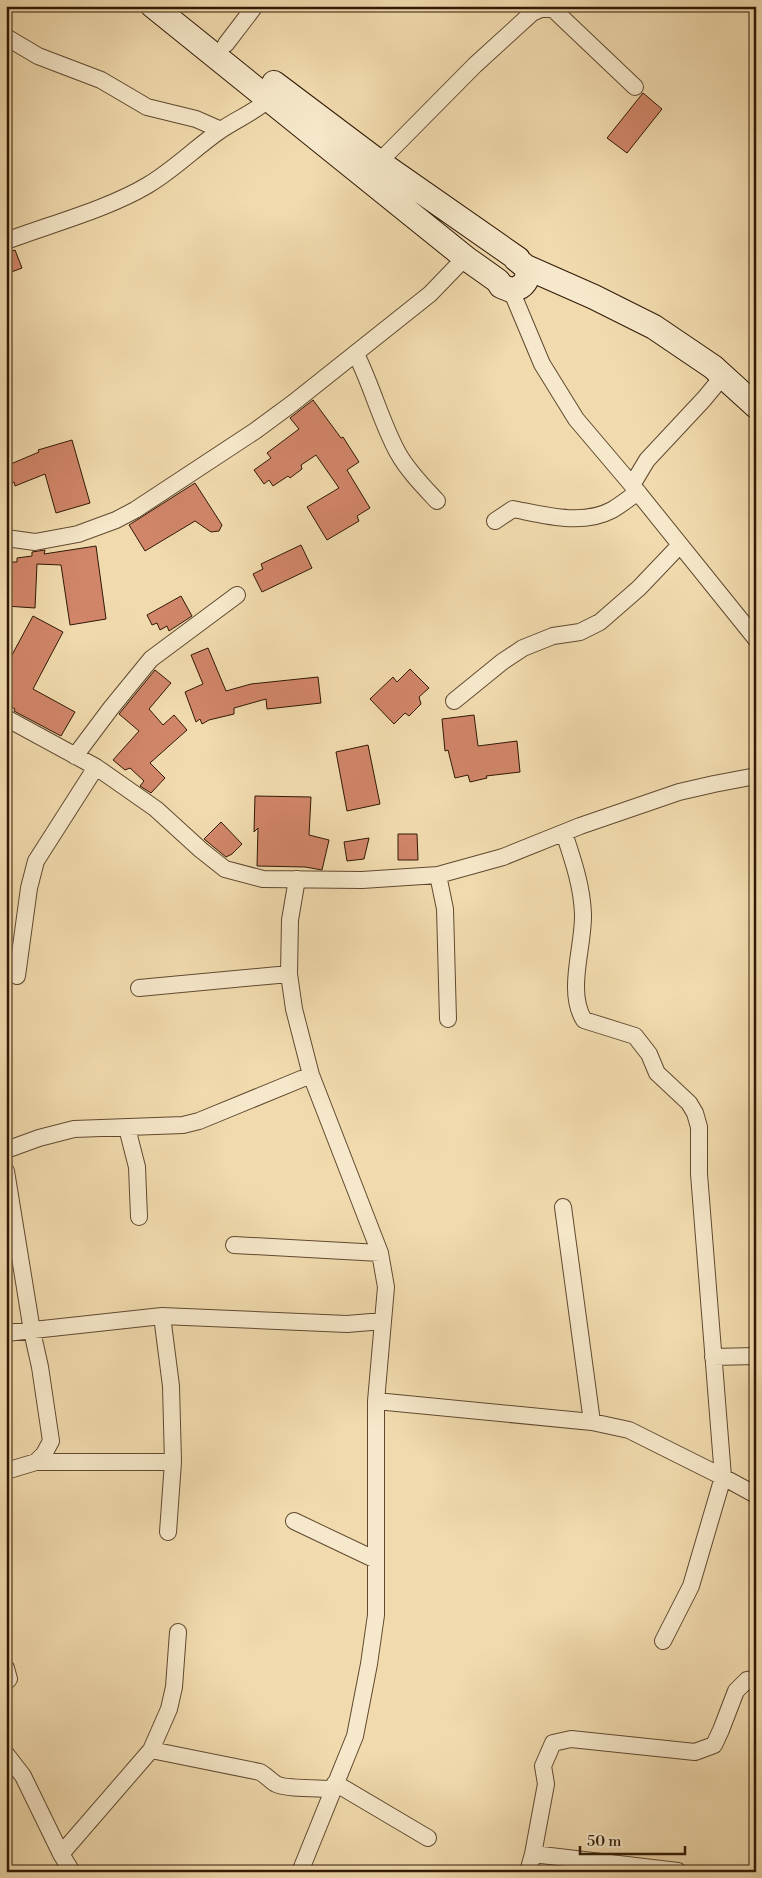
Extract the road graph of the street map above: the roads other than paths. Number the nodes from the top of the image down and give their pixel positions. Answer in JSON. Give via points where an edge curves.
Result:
{"nodes":[{"id":1,"x":153,"y":6,"type":"edge"},
{"id":2,"x":176,"y":6,"type":"edge"},
{"id":3,"x":255,"y":6,"type":"edge"},
{"id":4,"x":10,"y":44,"type":"edge"},
{"id":5,"x":226,"y":44,"type":"junction"},
{"id":6,"x":635,"y":87,"type":"dead end"},
{"id":7,"x":270,"y":99,"type":"junction"},
{"id":8,"x":221,"y":130,"type":"junction"},
{"id":9,"x":379,"y":162,"type":"junction"},
{"id":10,"x":6,"y":241,"type":"edge"},
{"id":11,"x":467,"y":259,"type":"junction"},
{"id":12,"x":522,"y":263,"type":"junction"},
{"id":13,"x":505,"y":286,"type":"junction"},
{"id":14,"x":356,"y":354,"type":"junction"},
{"id":15,"x":723,"y":376,"type":"junction"},
{"id":16,"x":756,"y":406,"type":"edge"},
{"id":17,"x":635,"y":489,"type":"junction"},
{"id":18,"x":437,"y":501,"type":"dead end"},
{"id":19,"x":495,"y":521,"type":"dead end"},
{"id":20,"x":6,"y":538,"type":"edge"},
{"id":21,"x":680,"y":545,"type":"junction"},
{"id":22,"x":236,"y":595,"type":"dead end"},
{"id":23,"x":756,"y":639,"type":"edge"},
{"id":24,"x":454,"y":701,"type":"dead end"},
{"id":25,"x":6,"y":718,"type":"edge"},
{"id":26,"x":75,"y":756,"type":"junction"},
{"id":27,"x":96,"y":767,"type":"junction"},
{"id":28,"x":756,"y":776,"type":"edge"},
{"id":29,"x":564,"y":833,"type":"junction"},
{"id":30,"x":438,"y":875,"type":"junction"},
{"id":31,"x":297,"y":879,"type":"junction"},
{"id":32,"x":289,"y":974,"type":"junction"},
{"id":33,"x":17,"y":976,"type":"dead end"},
{"id":34,"x":139,"y":988,"type":"dead end"},
{"id":35,"x":448,"y":1018,"type":"dead end"},
{"id":36,"x":311,"y":1075,"type":"junction"},
{"id":37,"x":127,"y":1128,"type":"junction"},
{"id":38,"x":6,"y":1150,"type":"edge"},
{"id":39,"x":6,"y":1171,"type":"edge"},
{"id":40,"x":563,"y":1207,"type":"dead end"},
{"id":41,"x":139,"y":1217,"type":"dead end"},
{"id":42,"x":234,"y":1246,"type":"dead end"},
{"id":43,"x":380,"y":1253,"type":"junction"},
{"id":44,"x":162,"y":1316,"type":"junction"},
{"id":45,"x":383,"y":1321,"type":"junction"},
{"id":46,"x":32,"y":1331,"type":"junction"},
{"id":47,"x":6,"y":1333,"type":"edge"},
{"id":48,"x":756,"y":1356,"type":"edge"},
{"id":49,"x":713,"y":1357,"type":"junction"},
{"id":50,"x":376,"y":1401,"type":"junction"},
{"id":51,"x":592,"y":1422,"type":"junction"},
{"id":52,"x":36,"y":1462,"type":"junction"},
{"id":53,"x":173,"y":1462,"type":"junction"},
{"id":54,"x":6,"y":1471,"type":"edge"},
{"id":55,"x":722,"y":1476,"type":"junction"},
{"id":56,"x":756,"y":1495,"type":"edge"},
{"id":57,"x":294,"y":1521,"type":"dead end"},
{"id":58,"x":168,"y":1532,"type":"dead end"},
{"id":59,"x":376,"y":1560,"type":"junction"},
{"id":60,"x":178,"y":1632,"type":"dead end"},
{"id":61,"x":663,"y":1641,"type":"dead end"},
{"id":62,"x":6,"y":1668,"type":"edge"},
{"id":63,"x":756,"y":1679,"type":"edge"},
{"id":64,"x":6,"y":1682,"type":"edge"},
{"id":65,"x":151,"y":1750,"type":"junction"},
{"id":66,"x":6,"y":1754,"type":"edge"},
{"id":67,"x":334,"y":1786,"type":"junction"},
{"id":68,"x":428,"y":1838,"type":"dead end"},
{"id":69,"x":61,"y":1854,"type":"junction"},
{"id":70,"x":533,"y":1854,"type":"junction"},
{"id":71,"x":678,"y":1871,"type":"edge"},
{"id":72,"x":72,"y":1872,"type":"edge"},
{"id":73,"x":300,"y":1872,"type":"edge"},
{"id":74,"x":528,"y":1872,"type":"edge"}],
"edges":[{"from":1,"to":7,"type":"main road"},
{"from":2,"to":5,"type":"main road"},
{"from":3,"to":5,"type":"street"},
{"from":4,"to":8,"type":"street","via":[[100,80],[147,107],[196,119]]},
{"from":5,"to":9,"type":"main road"},
{"from":6,"to":9,"type":"street","via":[[554,10],[543,8],[532,13],[475,65]]},
{"from":7,"to":8,"type":"street"},
{"from":7,"to":11,"type":"main road"},
{"from":8,"to":10,"type":"street","via":[[147,185],[112,202]]},
{"from":9,"to":12,"type":"main road"},
{"from":11,"to":13,"type":"main road"},
{"from":11,"to":14,"type":"street","via":[[430,294]]},
{"from":12,"to":13,"type":"main road","via":[[527,277],[525,282],[517,289]]},
{"from":12,"to":15,"type":"main road","via":[[654,328]]},
{"from":13,"to":17,"type":"street","via":[[542,364],[576,419]]},
{"from":14,"to":18,"type":"street","via":[[399,456]]},
{"from":14,"to":20,"type":"street","via":[[255,431],[116,520],[78,534],[35,542]]},
{"from":15,"to":16,"type":"main road"},
{"from":15,"to":17,"type":"street","via":[[647,460]]},
{"from":17,"to":19,"type":"street","via":[[610,510],[584,518],[513,509]]},
{"from":17,"to":21,"type":"street"},
{"from":21,"to":23,"type":"street"},
{"from":21,"to":24,"type":"street","via":[[639,588],[600,622],[580,632],[553,636],[523,648]]},
{"from":22,"to":26,"type":"street","via":[[151,659]]},
{"from":25,"to":26,"type":"street"},
{"from":26,"to":27,"type":"street"},
{"from":27,"to":31,"type":"street","via":[[156,808],[225,869],[263,879]]},
{"from":27,"to":33,"type":"street","via":[[36,861],[29,888]]},
{"from":28,"to":29,"type":"street","via":[[679,792]]},
{"from":29,"to":30,"type":"street","via":[[503,857]]},
{"from":29,"to":49,"type":"street","via":[[578,873],[583,915],[576,991],[580,1013],[584,1020],[635,1036],[658,1073],[689,1103],[699,1127],[698,1174]]},
{"from":30,"to":31,"type":"street","via":[[362,880]]},
{"from":30,"to":35,"type":"street","via":[[445,909]]},
{"from":31,"to":32,"type":"street","via":[[290,920]]},
{"from":32,"to":34,"type":"street"},
{"from":32,"to":36,"type":"street","via":[[294,1009]]},
{"from":36,"to":37,"type":"street","via":[[199,1121]]},
{"from":36,"to":43,"type":"street"},
{"from":37,"to":38,"type":"street","via":[[74,1129]]},
{"from":37,"to":41,"type":"street","via":[[137,1167]]},
{"from":39,"to":46,"type":"street"},
{"from":40,"to":51,"type":"street"},
{"from":42,"to":43,"type":"street"},
{"from":43,"to":45,"type":"street","via":[[386,1287]]},
{"from":44,"to":45,"type":"street","via":[[347,1324]]},
{"from":44,"to":46,"type":"street"},
{"from":44,"to":53,"type":"street","via":[[171,1386]]},
{"from":45,"to":50,"type":"street"},
{"from":46,"to":47,"type":"street"},
{"from":46,"to":52,"type":"street","via":[[51,1441]]},
{"from":48,"to":49,"type":"street"},
{"from":49,"to":55,"type":"street"},
{"from":50,"to":51,"type":"street"},
{"from":50,"to":59,"type":"street"},
{"from":51,"to":55,"type":"street","via":[[629,1430]]},
{"from":52,"to":53,"type":"street"},
{"from":52,"to":54,"type":"street"},
{"from":53,"to":58,"type":"street"},
{"from":55,"to":56,"type":"street"},
{"from":55,"to":61,"type":"street","via":[[691,1586]]},
{"from":57,"to":59,"type":"street"},
{"from":59,"to":67,"type":"street","via":[[376,1615],[369,1664],[355,1736]]},
{"from":60,"to":65,"type":"street","via":[[174,1688],[169,1709]]},
{"from":62,"to":64,"type":"street","via":[[9,1679]]},
{"from":63,"to":70,"type":"street","via":[[748,1680],[736,1691],[714,1745],[695,1752],[571,1739],[553,1743],[543,1766],[546,1784]]},
{"from":65,"to":67,"type":"street","via":[[260,1772],[286,1787]]},
{"from":65,"to":69,"type":"street"},
{"from":66,"to":69,"type":"street","via":[[24,1776]]},
{"from":67,"to":68,"type":"street"},
{"from":67,"to":73,"type":"street"},
{"from":69,"to":72,"type":"street"},
{"from":70,"to":71,"type":"street"},
{"from":70,"to":74,"type":"street"}]}
